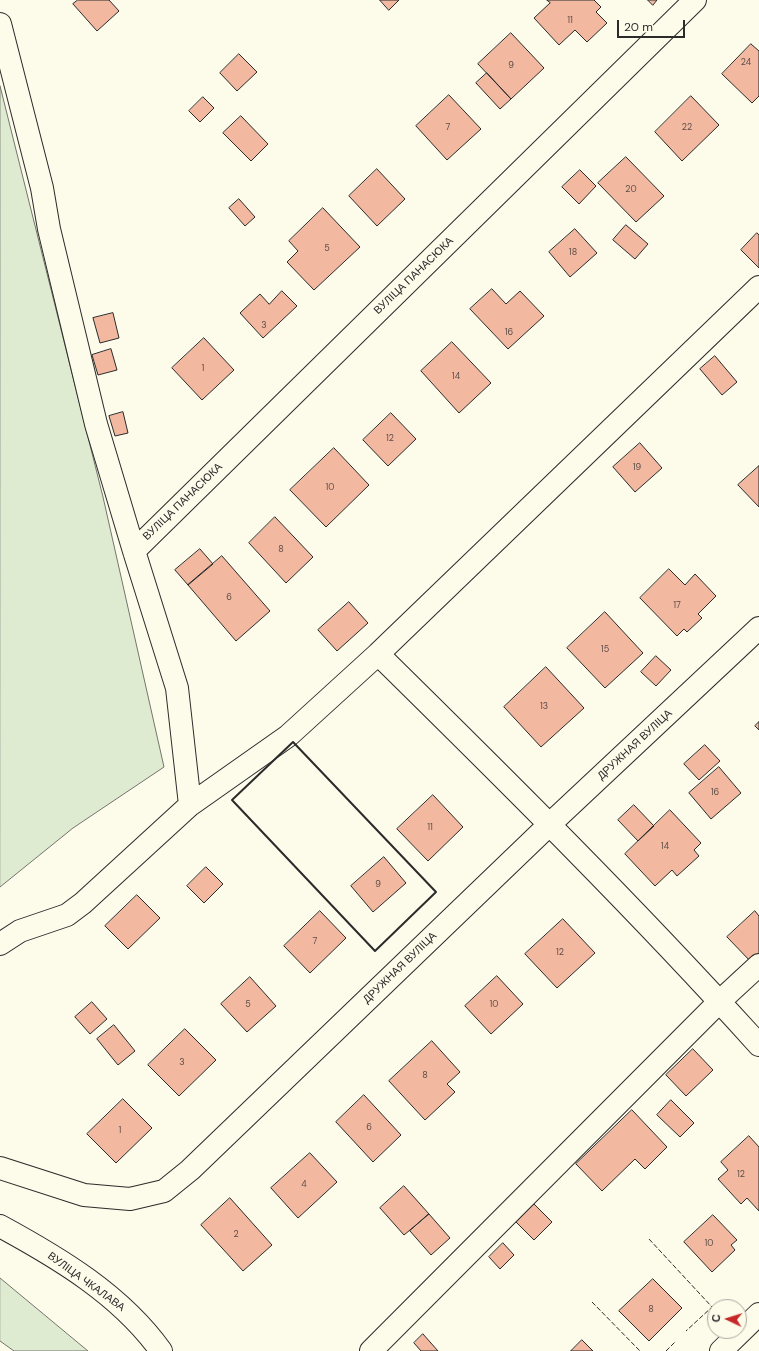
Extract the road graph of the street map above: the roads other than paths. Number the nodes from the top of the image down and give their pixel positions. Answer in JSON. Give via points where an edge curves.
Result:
{"nodes":[{"id":1,"x":695,"y":0,"type":"edge"},
{"id":2,"x":0,"y":24,"type":"edge"},
{"id":3,"x":759,"y":287,"type":"edge"},
{"id":4,"x":134,"y":551,"type":"junction"},
{"id":5,"x":759,"y":628,"type":"edge"},
{"id":6,"x":378,"y":654,"type":"junction"},
{"id":7,"x":190,"y":804,"type":"junction"},
{"id":8,"x":550,"y":824,"type":"junction"},
{"id":9,"x":0,"y":944,"type":"edge"},
{"id":10,"x":759,"y":965,"type":"edge"},
{"id":11,"x":720,"y":1001,"type":"junction"},
{"id":12,"x":759,"y":1045,"type":"edge"},
{"id":13,"x":0,"y":1168,"type":"edge"},
{"id":14,"x":0,"y":1226,"type":"edge"},
{"id":15,"x":759,"y":1314,"type":"edge"},
{"id":16,"x":161,"y":1351,"type":"edge"},
{"id":17,"x":371,"y":1351,"type":"edge"},
{"id":18,"x":721,"y":1351,"type":"edge"}],
"edges":[{"from":1,"to":4,"type":"street","name":"ВУЛІЦА ПАНАСЮКА"},
{"from":2,"to":4,"type":"street","via":[[42,188],[49,229],[96,424]]},
{"from":3,"to":6,"type":"street"},
{"from":4,"to":7,"type":"street","via":[[177,688]]},
{"from":5,"to":8,"type":"street","name":"ДРУЖНАЯ ВУЛІЦА"},
{"from":6,"to":7,"type":"street","via":[[288,736]]},
{"from":6,"to":8,"type":"street"},
{"from":7,"to":9,"type":"street","via":[[67,915],[20,931]]},
{"from":8,"to":11,"type":"street"},
{"from":8,"to":13,"type":"street","name":"ДРУЖНАЯ ВУЛІЦА","via":[[196,1165],[164,1191],[130,1199],[84,1195]]},
{"from":10,"to":11,"type":"street"},
{"from":11,"to":12,"type":"street"},
{"from":11,"to":17,"type":"street"},
{"from":14,"to":16,"type":"street","name":"ВУЛІЦА ЧКАЛАВА","via":[[74,1270],[122,1306]]},
{"from":15,"to":18,"type":"street"}]}
